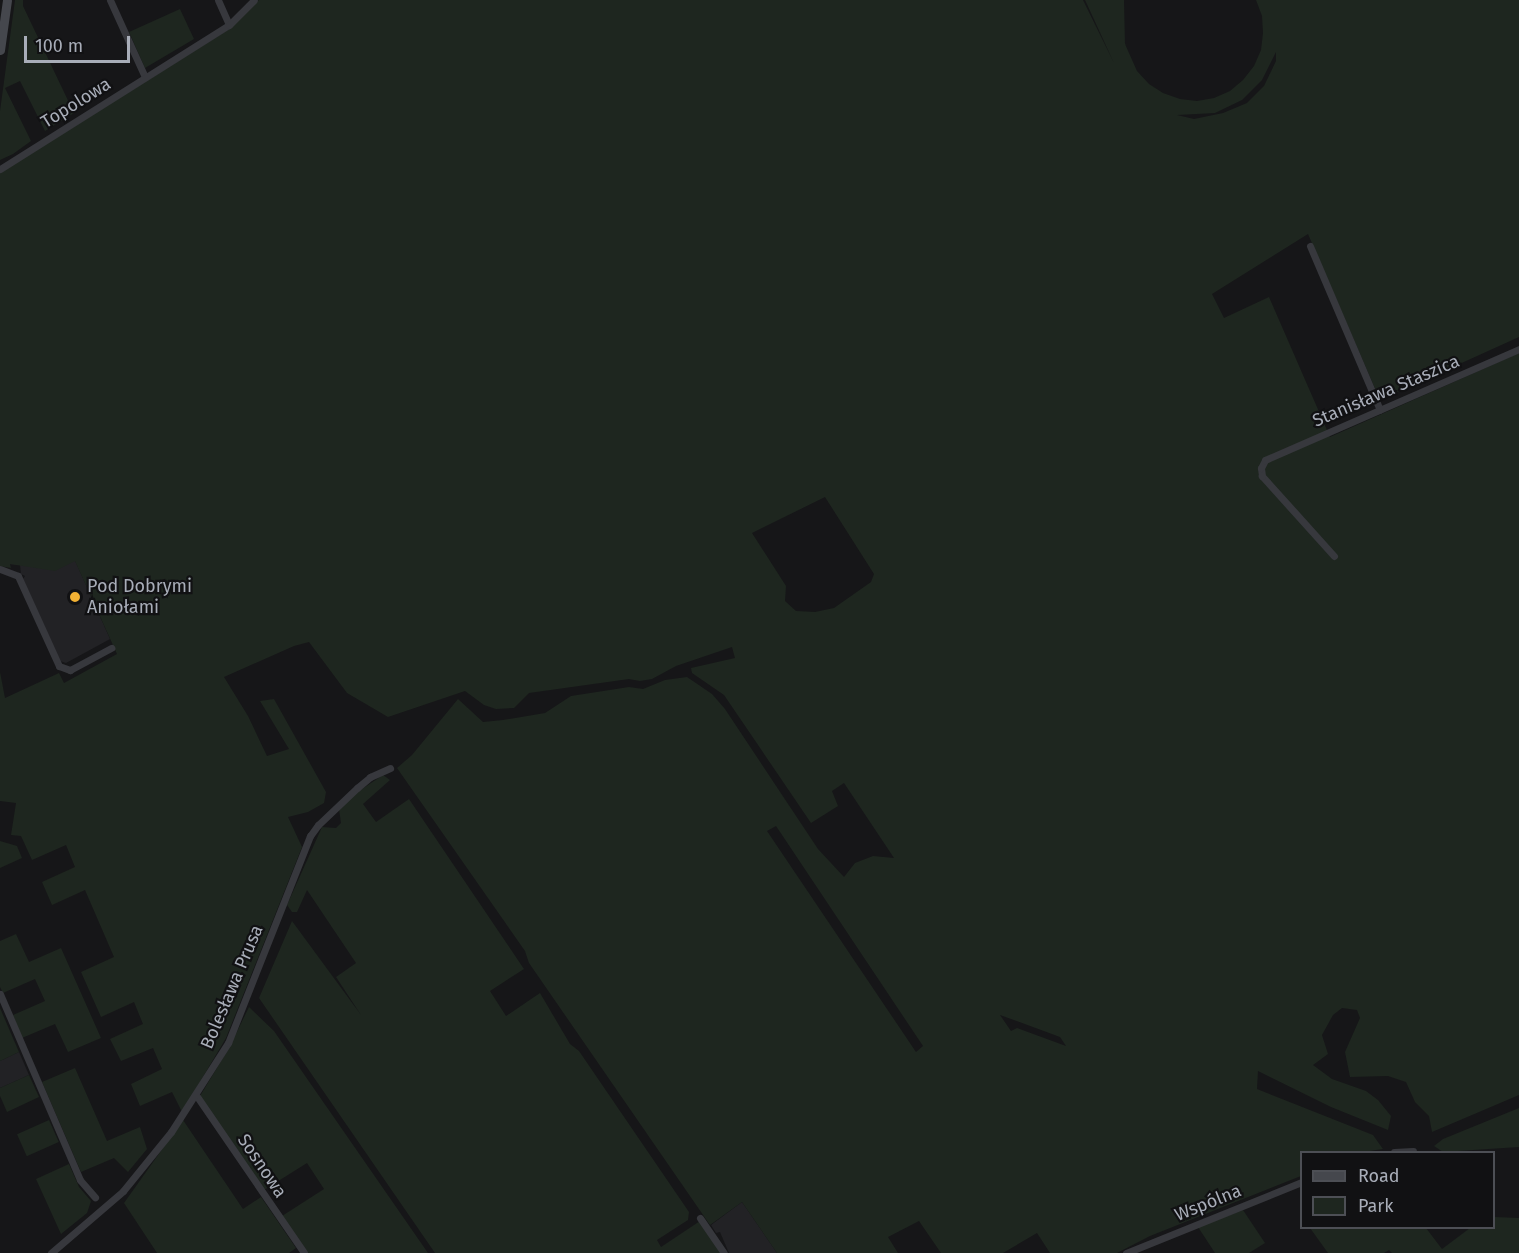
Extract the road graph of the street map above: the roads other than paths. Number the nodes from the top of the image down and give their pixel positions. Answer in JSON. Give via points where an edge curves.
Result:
{"nodes":[{"id":1,"x":7,"y":0,"type":"edge"},
{"id":2,"x":110,"y":0,"type":"edge"},
{"id":3,"x":218,"y":0,"type":"edge"},
{"id":4,"x":254,"y":0,"type":"edge"},
{"id":5,"x":229,"y":25,"type":"junction"},
{"id":6,"x":0,"y":50,"type":"edge"},
{"id":7,"x":145,"y":77,"type":"junction"},
{"id":8,"x":0,"y":169,"type":"edge"},
{"id":9,"x":1310,"y":246,"type":"dead end"},
{"id":10,"x":1519,"y":349,"type":"edge"},
{"id":11,"x":1380,"y":410,"type":"junction"},
{"id":12,"x":1334,"y":556,"type":"dead end"},
{"id":13,"x":0,"y":569,"type":"edge"},
{"id":14,"x":111,"y":648,"type":"dead end"},
{"id":15,"x":390,"y":768,"type":"dead end"},
{"id":16,"x":0,"y":994,"type":"edge"},
{"id":17,"x":196,"y":1095,"type":"junction"},
{"id":18,"x":1300,"y":1183,"type":"edge"},
{"id":19,"x":95,"y":1197,"type":"dead end"},
{"id":20,"x":700,"y":1218,"type":"dead end"},
{"id":21,"x":51,"y":1253,"type":"edge"},
{"id":22,"x":304,"y":1253,"type":"edge"},
{"id":23,"x":724,"y":1253,"type":"edge"},
{"id":24,"x":1126,"y":1253,"type":"edge"}],
"edges":[{"from":1,"to":6,"type":"main road"},
{"from":2,"to":7,"type":"street"},
{"from":3,"to":5,"type":"street"},
{"from":4,"to":5,"type":"street","name":"Topolowa"},
{"from":5,"to":7,"type":"street","name":"Topolowa"},
{"from":7,"to":8,"type":"street","name":"Topolowa"},
{"from":9,"to":11,"type":"street"},
{"from":10,"to":11,"type":"street","name":"Stanisława Staszica"},
{"from":11,"to":12,"type":"street","name":"Stanisława Staszica","via":[[1265,460],[1261,468],[1262,476]]},
{"from":13,"to":14,"type":"street","via":[[18,576],[59,666],[70,670]]},
{"from":15,"to":17,"type":"street","name":"Bolesława Prusa","via":[[357,788],[310,836],[228,1043]]},
{"from":16,"to":19,"type":"street","via":[[80,1180]]},
{"from":17,"to":21,"type":"street","name":"Bolesława Prusa","via":[[123,1191]]},
{"from":17,"to":22,"type":"street","name":"Sosnowa"},
{"from":18,"to":24,"type":"street","name":"Wspólna"},
{"from":20,"to":23,"type":"street"}]}
